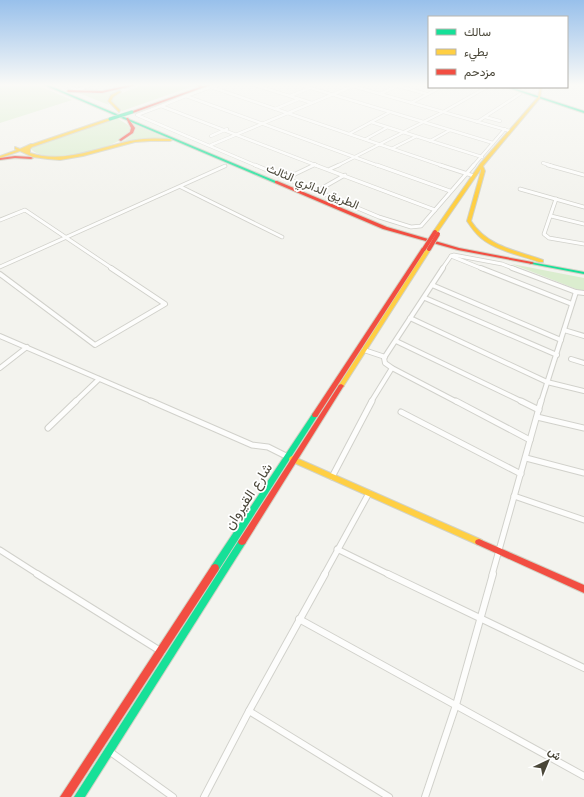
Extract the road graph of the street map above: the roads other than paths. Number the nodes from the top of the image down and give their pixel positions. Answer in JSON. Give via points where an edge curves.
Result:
{"nodes":[{"id":1,"x":97,"y":122,"type":"edge"},
{"id":2,"x":97,"y":122,"type":"edge"},
{"id":3,"x":129,"y":122,"type":"edge"},
{"id":4,"x":136,"y":122,"type":"edge"},
{"id":5,"x":146,"y":122,"type":"edge"},
{"id":6,"x":155,"y":122,"type":"edge"},
{"id":7,"x":206,"y":122,"type":"edge"},
{"id":8,"x":260,"y":122,"type":"edge"},
{"id":9,"x":267,"y":122,"type":"edge"},
{"id":10,"x":315,"y":122,"type":"edge"},
{"id":11,"x":371,"y":122,"type":"joint"},
{"id":12,"x":423,"y":122,"type":"joint"},
{"id":13,"x":477,"y":122,"type":"edge"},
{"id":14,"x":518,"y":122,"type":"edge"},
{"id":15,"x":263,"y":124,"type":"junction"},
{"id":16,"x":386,"y":128,"type":"junction"},
{"id":17,"x":227,"y":130,"type":"junction"},
{"id":18,"x":450,"y":130,"type":"junction"},
{"id":19,"x":507,"y":130,"type":"junction"},
{"id":20,"x":403,"y":133,"type":"junction"},
{"id":21,"x":238,"y":134,"type":"junction"},
{"id":22,"x":349,"y":134,"type":"junction"},
{"id":23,"x":211,"y":136,"type":"dead end"},
{"id":24,"x":415,"y":137,"type":"junction"},
{"id":25,"x":366,"y":139,"type":"junction"},
{"id":26,"x":430,"y":141,"type":"junction"},
{"id":27,"x":493,"y":143,"type":"junction"},
{"id":28,"x":187,"y":144,"type":"junction"},
{"id":29,"x":380,"y":144,"type":"junction"},
{"id":30,"x":32,"y":145,"type":"junction"},
{"id":31,"x":211,"y":145,"type":"junction"},
{"id":32,"x":393,"y":148,"type":"junction"},
{"id":33,"x":19,"y":149,"type":"junction"},
{"id":34,"x":29,"y":153,"type":"junction"},
{"id":35,"x":0,"y":156,"type":"edge"},
{"id":36,"x":355,"y":156,"type":"junction"},
{"id":37,"x":483,"y":158,"type":"junction"},
{"id":38,"x":49,"y":160,"type":"junction"},
{"id":39,"x":543,"y":163,"type":"dead end"},
{"id":40,"x":315,"y":164,"type":"junction"},
{"id":41,"x":481,"y":165,"type":"junction"},
{"id":42,"x":225,"y":166,"type":"dead end"},
{"id":43,"x":330,"y":169,"type":"junction"},
{"id":44,"x":466,"y":173,"type":"junction"},
{"id":45,"x":345,"y":175,"type":"junction"},
{"id":46,"x":584,"y":175,"type":"edge"},
{"id":47,"x":474,"y":176,"type":"junction"},
{"id":48,"x":287,"y":178,"type":"junction"},
{"id":49,"x":181,"y":186,"type":"junction"},
{"id":50,"x":520,"y":189,"type":"dead end"},
{"id":51,"x":317,"y":191,"type":"junction"},
{"id":52,"x":450,"y":191,"type":"junction"},
{"id":53,"x":556,"y":199,"type":"junction"},
{"id":54,"x":584,"y":206,"type":"edge"},
{"id":55,"x":435,"y":210,"type":"junction"},
{"id":56,"x":551,"y":216,"type":"junction"},
{"id":57,"x":0,"y":220,"type":"edge"},
{"id":58,"x":584,"y":224,"type":"edge"},
{"id":59,"x":65,"y":237,"type":"junction"},
{"id":60,"x":282,"y":237,"type":"dead end"},
{"id":61,"x":584,"y":244,"type":"edge"},
{"id":62,"x":426,"y":249,"type":"junction"},
{"id":63,"x":451,"y":256,"type":"junction"},
{"id":64,"x":516,"y":260,"type":"junction"},
{"id":65,"x":541,"y":261,"type":"junction"},
{"id":66,"x":0,"y":267,"type":"edge"},
{"id":67,"x":584,"y":269,"type":"edge"},
{"id":68,"x":584,"y":273,"type":"edge"},
{"id":69,"x":0,"y":274,"type":"edge"},
{"id":70,"x":584,"y":278,"type":"edge"},
{"id":71,"x":432,"y":285,"type":"junction"},
{"id":72,"x":576,"y":292,"type":"junction"},
{"id":73,"x":584,"y":293,"type":"edge"},
{"id":74,"x":425,"y":298,"type":"junction"},
{"id":75,"x":572,"y":304,"type":"junction"},
{"id":76,"x":410,"y":318,"type":"junction"},
{"id":77,"x":564,"y":330,"type":"junction"},
{"id":78,"x":0,"y":336,"type":"edge"},
{"id":79,"x":584,"y":336,"type":"edge"},
{"id":80,"x":561,"y":340,"type":"junction"},
{"id":81,"x":396,"y":341,"type":"junction"},
{"id":82,"x":27,"y":347,"type":"junction"},
{"id":83,"x":364,"y":350,"type":"junction"},
{"id":84,"x":557,"y":355,"type":"junction"},
{"id":85,"x":385,"y":357,"type":"junction"},
{"id":86,"x":571,"y":360,"type":"dead end"},
{"id":87,"x":584,"y":363,"type":"edge"},
{"id":88,"x":0,"y":368,"type":"edge"},
{"id":89,"x":392,"y":368,"type":"junction"},
{"id":90,"x":99,"y":379,"type":"junction"},
{"id":91,"x":547,"y":382,"type":"junction"},
{"id":92,"x":584,"y":391,"type":"edge"},
{"id":93,"x":539,"y":410,"type":"junction"},
{"id":94,"x":402,"y":412,"type":"dead end"},
{"id":95,"x":537,"y":417,"type":"junction"},
{"id":96,"x":48,"y":428,"type":"dead end"},
{"id":97,"x":584,"y":428,"type":"edge"},
{"id":98,"x":530,"y":440,"type":"junction"},
{"id":99,"x":288,"y":457,"type":"junction"},
{"id":100,"x":526,"y":458,"type":"junction"},
{"id":101,"x":294,"y":460,"type":"junction"},
{"id":102,"x":521,"y":474,"type":"junction"},
{"id":103,"x":584,"y":474,"type":"edge"},
{"id":104,"x":332,"y":477,"type":"junction"},
{"id":105,"x":369,"y":493,"type":"junction"},
{"id":106,"x":514,"y":496,"type":"junction"},
{"id":107,"x":584,"y":520,"type":"edge"},
{"id":108,"x":337,"y":549,"type":"junction"},
{"id":109,"x":0,"y":550,"type":"edge"},
{"id":110,"x":499,"y":552,"type":"junction"},
{"id":111,"x":584,"y":589,"type":"edge"},
{"id":112,"x":480,"y":618,"type":"junction"},
{"id":113,"x":300,"y":619,"type":"junction"},
{"id":114,"x":162,"y":652,"type":"junction"},
{"id":115,"x":584,"y":668,"type":"edge"},
{"id":116,"x":456,"y":705,"type":"junction"},
{"id":117,"x":249,"y":711,"type":"junction"},
{"id":118,"x":109,"y":751,"type":"junction"},
{"id":119,"x":584,"y":776,"type":"edge"},
{"id":120,"x":65,"y":797,"type":"edge"},
{"id":121,"x":79,"y":797,"type":"edge"},
{"id":122,"x":173,"y":797,"type":"edge"},
{"id":123,"x":204,"y":797,"type":"edge"},
{"id":124,"x":389,"y":797,"type":"edge"},
{"id":125,"x":425,"y":797,"type":"edge"}],
"edges":[{"from":1,"to":30,"type":"main road"},
{"from":2,"to":33,"type":"main road"},
{"from":3,"to":34,"type":"main road","via":[[133,128],[130,134],[118,142],[98,149],[59,158]]},
{"from":4,"to":28,"type":"main road","name":"الطريق الدائري الثالث"},
{"from":5,"to":65,"type":"main road","name":"الطريق الدائري الثالث","via":[[382,222],[443,241]]},
{"from":6,"to":31,"type":"street"},
{"from":7,"to":17,"type":"street"},
{"from":8,"to":15,"type":"street"},
{"from":9,"to":15,"type":"street"},
{"from":10,"to":22,"type":"street"},
{"from":11,"to":16,"type":"street"},
{"from":11,"to":22,"type":"street"},
{"from":12,"to":18,"type":"street"},
{"from":12,"to":20,"type":"street"},
{"from":13,"to":19,"type":"street"},
{"from":14,"to":19,"type":"main road","name":"شارع القيروان"},
{"from":15,"to":21,"type":"street"},
{"from":15,"to":36,"type":"street"},
{"from":16,"to":20,"type":"street"},
{"from":16,"to":25,"type":"street"},
{"from":17,"to":21,"type":"street"},
{"from":17,"to":23,"type":"street"},
{"from":18,"to":26,"type":"street"},
{"from":18,"to":27,"type":"street"},
{"from":19,"to":27,"type":"street"},
{"from":19,"to":37,"type":"main road","name":"شارع القيروان"},
{"from":20,"to":24,"type":"street"},
{"from":20,"to":29,"type":"street"},
{"from":21,"to":31,"type":"street"},
{"from":21,"to":40,"type":"street"},
{"from":22,"to":25,"type":"street"},
{"from":24,"to":26,"type":"street"},
{"from":24,"to":32,"type":"street"},
{"from":25,"to":29,"type":"street"},
{"from":26,"to":37,"type":"street"},
{"from":27,"to":37,"type":"street"},
{"from":28,"to":38,"type":"main road","via":[[161,138],[144,138],[81,157]]},
{"from":28,"to":64,"type":"main road","name":"الطريق الدائري الثالث","via":[[385,228],[442,245]]},
{"from":29,"to":32,"type":"street"},
{"from":29,"to":36,"type":"street"},
{"from":30,"to":33,"type":"main road"},
{"from":30,"to":34,"type":"main road","via":[[28,149]]},
{"from":31,"to":48,"type":"street"},
{"from":32,"to":44,"type":"street"},
{"from":33,"to":34,"type":"main road"},
{"from":33,"to":35,"type":"main road"},
{"from":33,"to":38,"type":"main road"},
{"from":35,"to":38,"type":"main road"},
{"from":36,"to":43,"type":"street"},
{"from":36,"to":52,"type":"street"},
{"from":37,"to":41,"type":"main road","name":"شارع القيروان"},
{"from":37,"to":44,"type":"street"},
{"from":39,"to":46,"type":"street"},
{"from":40,"to":43,"type":"street"},
{"from":40,"to":48,"type":"street"},
{"from":41,"to":47,"type":"main road","name":"شارع القيروان"},
{"from":41,"to":65,"type":"main road","via":[[483,171],[469,221],[472,228],[494,244]]},
{"from":42,"to":49,"type":"street"},
{"from":43,"to":45,"type":"street"},
{"from":44,"to":47,"type":"street"},
{"from":44,"to":52,"type":"street"},
{"from":45,"to":51,"type":"street"},
{"from":45,"to":55,"type":"street"},
{"from":47,"to":62,"type":"main road","name":"شارع القيروان","bridge":true,"via":[[448,211]]},
{"from":48,"to":51,"type":"street"},
{"from":49,"to":59,"type":"street"},
{"from":49,"to":60,"type":"street"},
{"from":50,"to":53,"type":"street"},
{"from":51,"to":55,"type":"street","via":[[410,227],[421,226]]},
{"from":52,"to":55,"type":"street"},
{"from":53,"to":54,"type":"street"},
{"from":53,"to":56,"type":"street"},
{"from":56,"to":58,"type":"street"},
{"from":56,"to":61,"type":"street","via":[[545,236]]},
{"from":57,"to":59,"type":"street","via":[[25,210]]},
{"from":59,"to":66,"type":"street"},
{"from":59,"to":69,"type":"street","via":[[165,304],[95,345]]},
{"from":62,"to":83,"type":"main road","name":"شارع القيروان"},
{"from":62,"to":99,"type":"main road","name":"شارع القيروان"},
{"from":63,"to":71,"type":"street"},
{"from":63,"to":72,"type":"street","via":[[458,254],[494,261]]},
{"from":63,"to":75,"type":"street"},
{"from":64,"to":68,"type":"main road","name":"الطريق الدائري الثالث"},
{"from":64,"to":70,"type":"main road"},
{"from":65,"to":67,"type":"main road","name":"الطريق الدائري الثالث"},
{"from":71,"to":74,"type":"street"},
{"from":71,"to":80,"type":"street"},
{"from":72,"to":73,"type":"street"},
{"from":72,"to":75,"type":"street"},
{"from":74,"to":76,"type":"street"},
{"from":74,"to":84,"type":"street"},
{"from":75,"to":77,"type":"street"},
{"from":76,"to":81,"type":"street"},
{"from":76,"to":91,"type":"street"},
{"from":77,"to":79,"type":"street"},
{"from":77,"to":80,"type":"street"},
{"from":78,"to":82,"type":"street"},
{"from":80,"to":84,"type":"street"},
{"from":81,"to":85,"type":"street"},
{"from":81,"to":93,"type":"street"},
{"from":82,"to":88,"type":"street"},
{"from":82,"to":90,"type":"street"},
{"from":83,"to":85,"type":"street"},
{"from":83,"to":101,"type":"main road","name":"شارع القيروان"},
{"from":84,"to":91,"type":"street"},
{"from":85,"to":89,"type":"street","via":[[384,362]]},
{"from":86,"to":87,"type":"street"},
{"from":89,"to":98,"type":"street"},
{"from":89,"to":104,"type":"street"},
{"from":90,"to":96,"type":"street"},
{"from":90,"to":99,"type":"street","via":[[254,446],[268,447]]},
{"from":91,"to":92,"type":"street"},
{"from":91,"to":93,"type":"street"},
{"from":93,"to":95,"type":"street"},
{"from":94,"to":102,"type":"street"},
{"from":95,"to":97,"type":"street"},
{"from":95,"to":98,"type":"street"},
{"from":98,"to":100,"type":"street"},
{"from":99,"to":101,"type":"main road"},
{"from":99,"to":114,"type":"main road","name":"شارع القيروان"},
{"from":100,"to":102,"type":"street"},
{"from":100,"to":103,"type":"street"},
{"from":101,"to":104,"type":"main road"},
{"from":101,"to":118,"type":"main road","name":"شارع القيروان"},
{"from":102,"to":106,"type":"street"},
{"from":104,"to":105,"type":"main road"},
{"from":105,"to":108,"type":"street"},
{"from":105,"to":110,"type":"main road"},
{"from":106,"to":107,"type":"street"},
{"from":106,"to":110,"type":"street"},
{"from":108,"to":112,"type":"street"},
{"from":108,"to":113,"type":"street"},
{"from":109,"to":114,"type":"street"},
{"from":110,"to":111,"type":"main road"},
{"from":110,"to":112,"type":"street"},
{"from":112,"to":115,"type":"street"},
{"from":112,"to":116,"type":"street"},
{"from":113,"to":116,"type":"street"},
{"from":113,"to":117,"type":"street"},
{"from":114,"to":120,"type":"main road","name":"شارع القيروان"},
{"from":116,"to":119,"type":"street"},
{"from":116,"to":125,"type":"street"},
{"from":117,"to":123,"type":"street"},
{"from":117,"to":124,"type":"street"},
{"from":118,"to":121,"type":"main road","name":"شارع القيروان"},
{"from":118,"to":122,"type":"street"}]}
